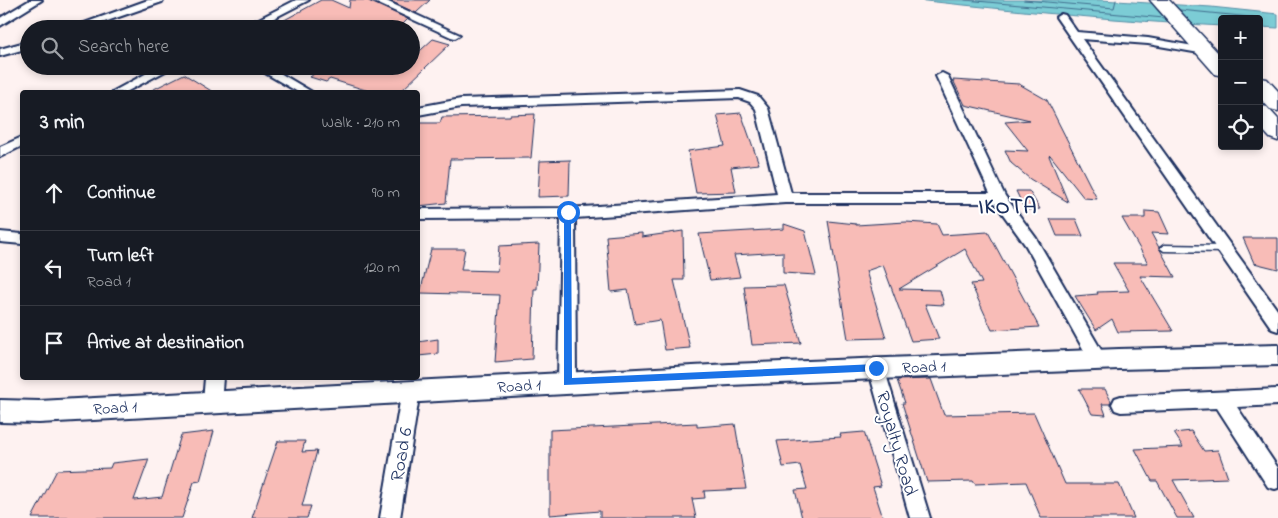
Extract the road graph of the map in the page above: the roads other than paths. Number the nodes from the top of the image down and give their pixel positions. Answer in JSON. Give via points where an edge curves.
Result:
{"nodes":[{"id":1,"x":37,"y":0,"type":"edge"},
{"id":2,"x":158,"y":0,"type":"edge"},
{"id":3,"x":304,"y":0,"type":"edge"},
{"id":4,"x":375,"y":0,"type":"edge"},
{"id":5,"x":1160,"y":0,"type":"edge"},
{"id":6,"x":1180,"y":0,"type":"edge"},
{"id":7,"x":1061,"y":17,"type":"dead end"},
{"id":8,"x":99,"y":20,"type":"edge"},
{"id":9,"x":263,"y":20,"type":"edge"},
{"id":10,"x":0,"y":23,"type":"edge"},
{"id":11,"x":455,"y":35,"type":"dead end"},
{"id":12,"x":1074,"y":35,"type":"junction"},
{"id":13,"x":1213,"y":43,"type":"edge"},
{"id":14,"x":20,"y":47,"type":"edge"},
{"id":15,"x":0,"y":53,"type":"edge"},
{"id":16,"x":1219,"y":60,"type":"edge"},
{"id":17,"x":151,"y":75,"type":"edge"},
{"id":18,"x":275,"y":75,"type":"edge"},
{"id":19,"x":942,"y":76,"type":"dead end"},
{"id":20,"x":1263,"y":88,"type":"edge"},
{"id":21,"x":122,"y":90,"type":"edge"},
{"id":22,"x":302,"y":90,"type":"edge"},
{"id":23,"x":1278,"y":104,"type":"edge"},
{"id":24,"x":420,"y":110,"type":"edge"},
{"id":25,"x":1263,"y":116,"type":"edge"},
{"id":26,"x":1278,"y":133,"type":"edge"},
{"id":27,"x":20,"y":142,"type":"edge"},
{"id":28,"x":0,"y":153,"type":"edge"},
{"id":29,"x":785,"y":198,"type":"junction"},
{"id":30,"x":998,"y":198,"type":"junction"},
{"id":31,"x":568,"y":212,"type":"junction"},
{"id":32,"x":420,"y":214,"type":"edge"},
{"id":33,"x":0,"y":237,"type":"edge"},
{"id":34,"x":20,"y":239,"type":"edge"},
{"id":35,"x":1164,"y":248,"type":"dead end"},
{"id":36,"x":1225,"y":249,"type":"junction"},
{"id":37,"x":1278,"y":324,"type":"edge"},
{"id":38,"x":1278,"y":355,"type":"edge"},
{"id":39,"x":1098,"y":360,"type":"junction"},
{"id":40,"x":876,"y":368,"type":"junction"},
{"id":41,"x":214,"y":380,"type":"edge"},
{"id":42,"x":567,"y":382,"type":"junction"},
{"id":43,"x":411,"y":390,"type":"junction"},
{"id":44,"x":1278,"y":397,"type":"edge"},
{"id":45,"x":1223,"y":401,"type":"junction"},
{"id":46,"x":212,"y":402,"type":"junction"},
{"id":47,"x":1121,"y":404,"type":"dead end"},
{"id":48,"x":0,"y":411,"type":"edge"},
{"id":49,"x":1275,"y":480,"type":"dead end"},
{"id":50,"x":390,"y":518,"type":"edge"},
{"id":51,"x":920,"y":518,"type":"edge"}],
"edges":[{"from":1,"to":10,"type":"street"},
{"from":2,"to":8,"type":"street"},
{"from":3,"to":9,"type":"street"},
{"from":4,"to":11,"type":"street"},
{"from":5,"to":13,"type":"highway","via":[[1188,31]]},
{"from":6,"to":13,"type":"highway"},
{"from":7,"to":12,"type":"street"},
{"from":12,"to":13,"type":"street"},
{"from":12,"to":36,"type":"street"},
{"from":13,"to":16,"type":"highway"},
{"from":14,"to":15,"type":"street"},
{"from":17,"to":21,"type":"street"},
{"from":18,"to":22,"type":"street"},
{"from":19,"to":30,"type":"street"},
{"from":20,"to":23,"type":"highway"},
{"from":24,"to":29,"type":"street","via":[[461,103],[740,94],[754,99],[762,108]]},
{"from":25,"to":26,"type":"highway"},
{"from":27,"to":28,"type":"street"},
{"from":29,"to":30,"type":"street"},
{"from":29,"to":31,"type":"street"},
{"from":30,"to":39,"type":"street","via":[[1031,242]]},
{"from":31,"to":32,"type":"street"},
{"from":31,"to":42,"type":"street"},
{"from":33,"to":34,"type":"street"},
{"from":35,"to":36,"type":"lane"},
{"from":36,"to":37,"type":"street"},
{"from":38,"to":39,"type":"street","name":"Road 1"},
{"from":39,"to":40,"type":"street","name":"Road 1"},
{"from":40,"to":42,"type":"street","name":"Road 1"},
{"from":40,"to":51,"type":"street","name":"Royalty Road"},
{"from":41,"to":46,"type":"street"},
{"from":42,"to":43,"type":"street","name":"Road 1"},
{"from":43,"to":46,"type":"street","name":"Road 1"},
{"from":43,"to":50,"type":"street","name":"Road 6"},
{"from":44,"to":45,"type":"street"},
{"from":45,"to":47,"type":"street"},
{"from":45,"to":49,"type":"street"},
{"from":46,"to":48,"type":"street","name":"Road 1","via":[[38,412]]}]}
